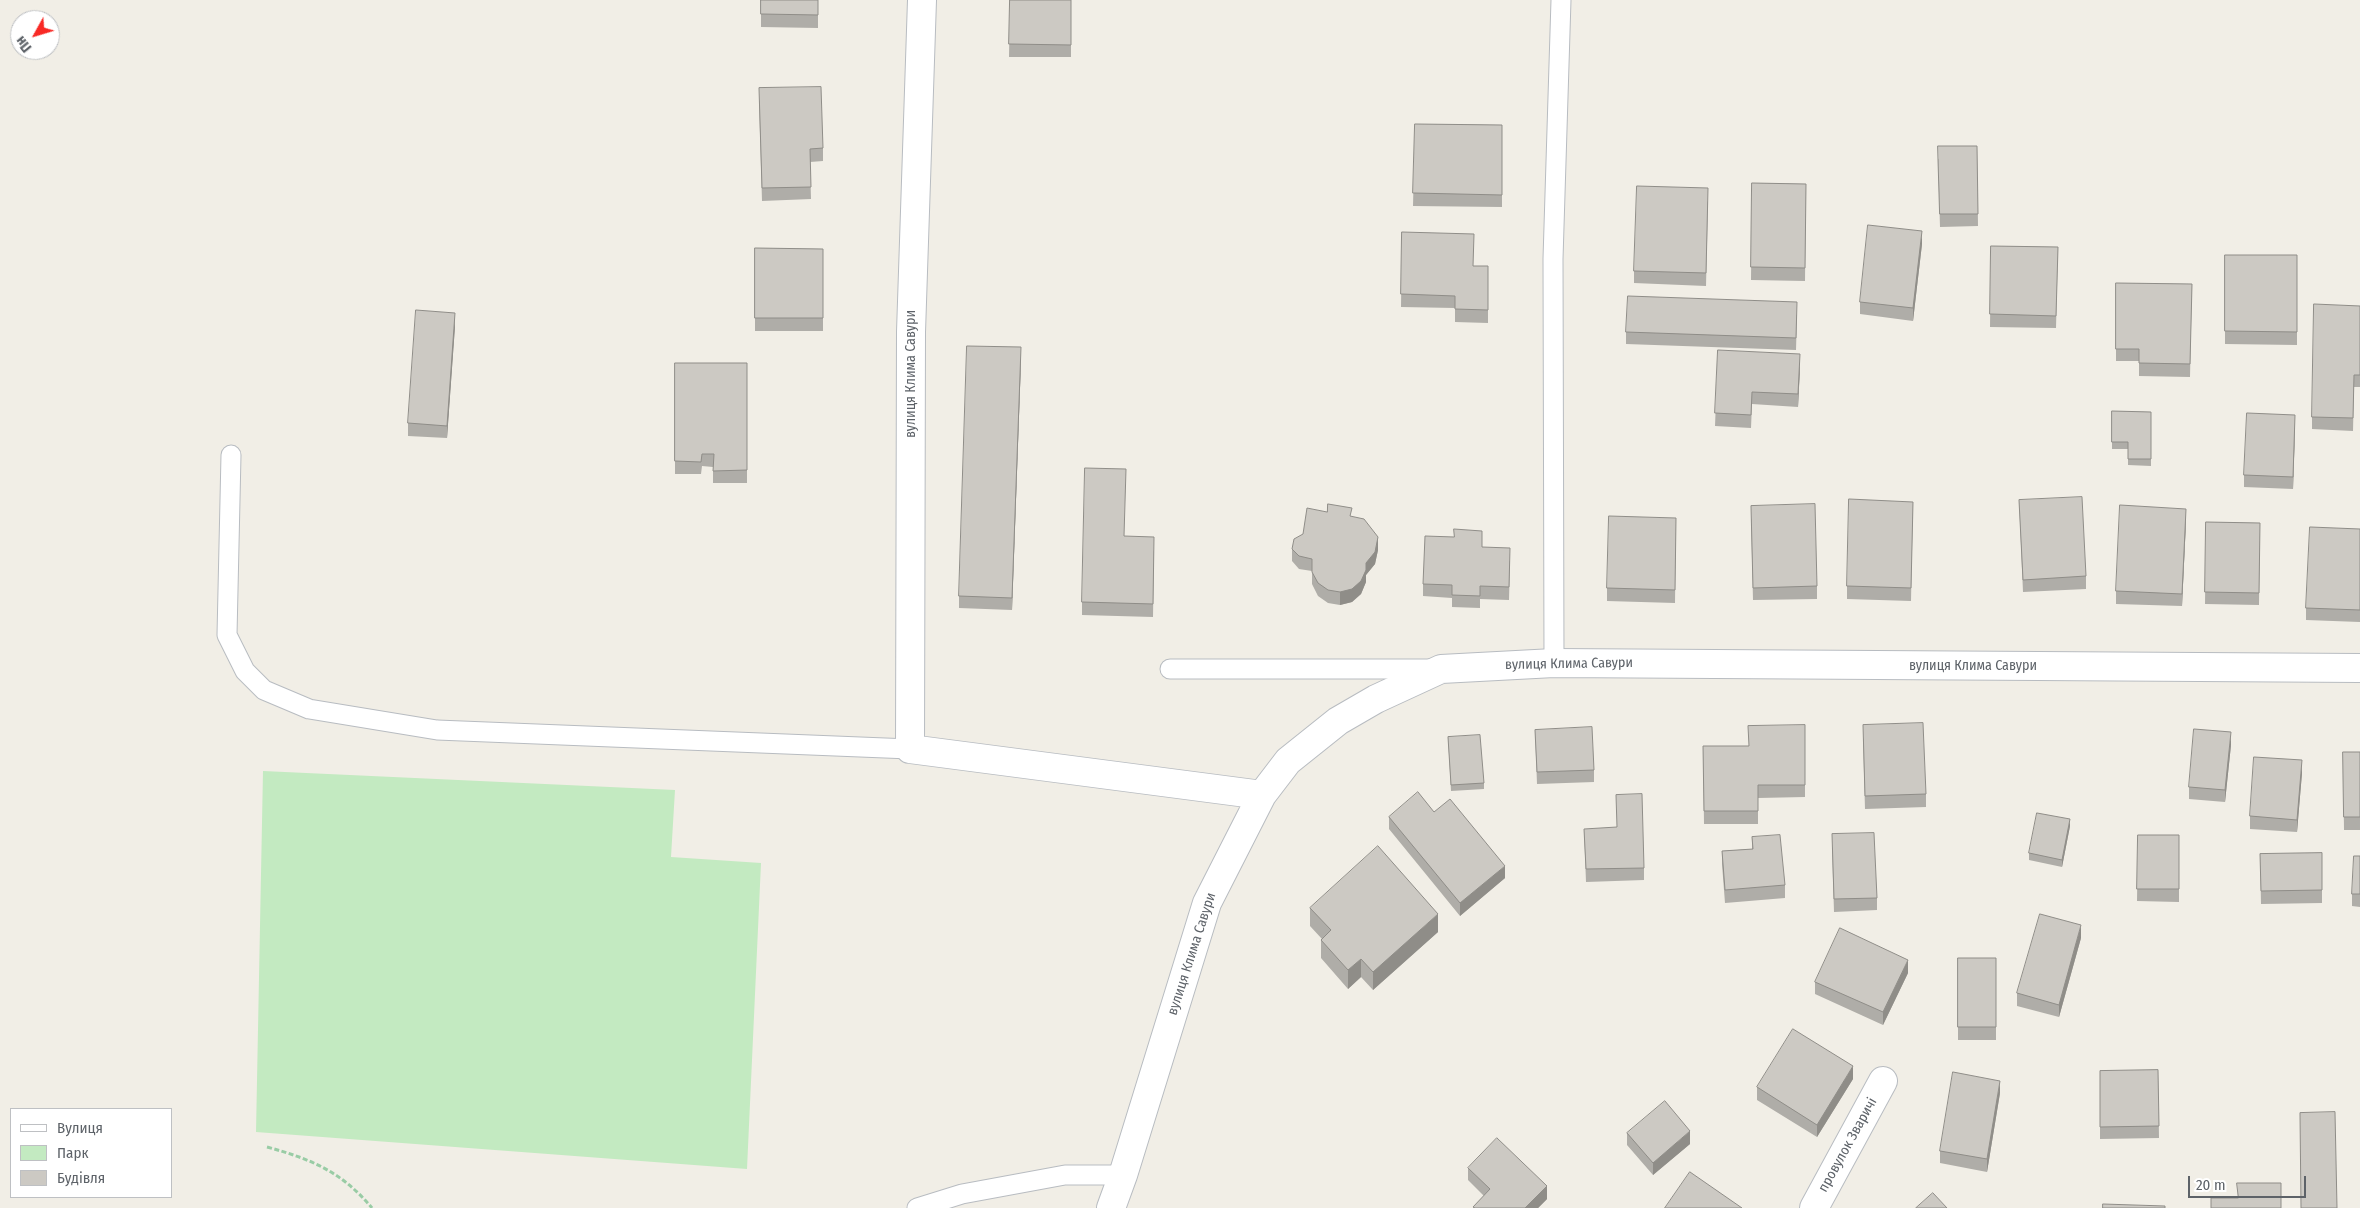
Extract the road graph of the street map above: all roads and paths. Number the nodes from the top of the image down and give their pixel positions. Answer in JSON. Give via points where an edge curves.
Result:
{"nodes":[{"id":1,"x":922,"y":0,"type":"edge"},
{"id":2,"x":1561,"y":0,"type":"edge"},
{"id":3,"x":230,"y":455,"type":"dead end"},
{"id":4,"x":1554,"y":662,"type":"junction"},
{"id":5,"x":2360,"y":668,"type":"edge"},
{"id":6,"x":1170,"y":669,"type":"dead end"},
{"id":7,"x":1440,"y":669,"type":"junction"},
{"id":8,"x":910,"y":748,"type":"junction"},
{"id":9,"x":1262,"y":795,"type":"junction"},
{"id":10,"x":1883,"y":1082,"type":"dead end"},
{"id":11,"x":267,"y":1147,"type":"dead end"},
{"id":12,"x":1123,"y":1175,"type":"junction"},
{"id":13,"x":372,"y":1208,"type":"edge"},
{"id":14,"x":918,"y":1208,"type":"edge"},
{"id":15,"x":1111,"y":1208,"type":"edge"},
{"id":16,"x":1814,"y":1208,"type":"edge"}],
"edges":[{"from":1,"to":8,"type":"street","name":"вулиця Клима Савури","via":[[910,332]]},
{"from":2,"to":4,"type":"lane","via":[[1553,259]]},
{"from":3,"to":8,"type":"lane","via":[[227,635],[245,671],[264,690],[308,709],[437,730]]},
{"from":4,"to":5,"type":"street","name":"вулиця Клима Савури"},
{"from":4,"to":7,"type":"street","name":"вулиця Клима Савури"},
{"from":6,"to":7,"type":"lane"},
{"from":7,"to":9,"type":"street","name":"вулиця Клима Савури","via":[[1338,721],[1288,761]]},
{"from":8,"to":9,"type":"street"},
{"from":9,"to":12,"type":"street","name":"вулиця Клима Савури","via":[[1207,903]]},
{"from":10,"to":16,"type":"street","name":"провулок Зваричі"},
{"from":11,"to":13,"type":"path","via":[[303,1157],[335,1173],[359,1192]]},
{"from":12,"to":14,"type":"lane","via":[[1065,1175],[962,1194]]},
{"from":12,"to":15,"type":"street","name":"вулиця Клима Савури"}]}
